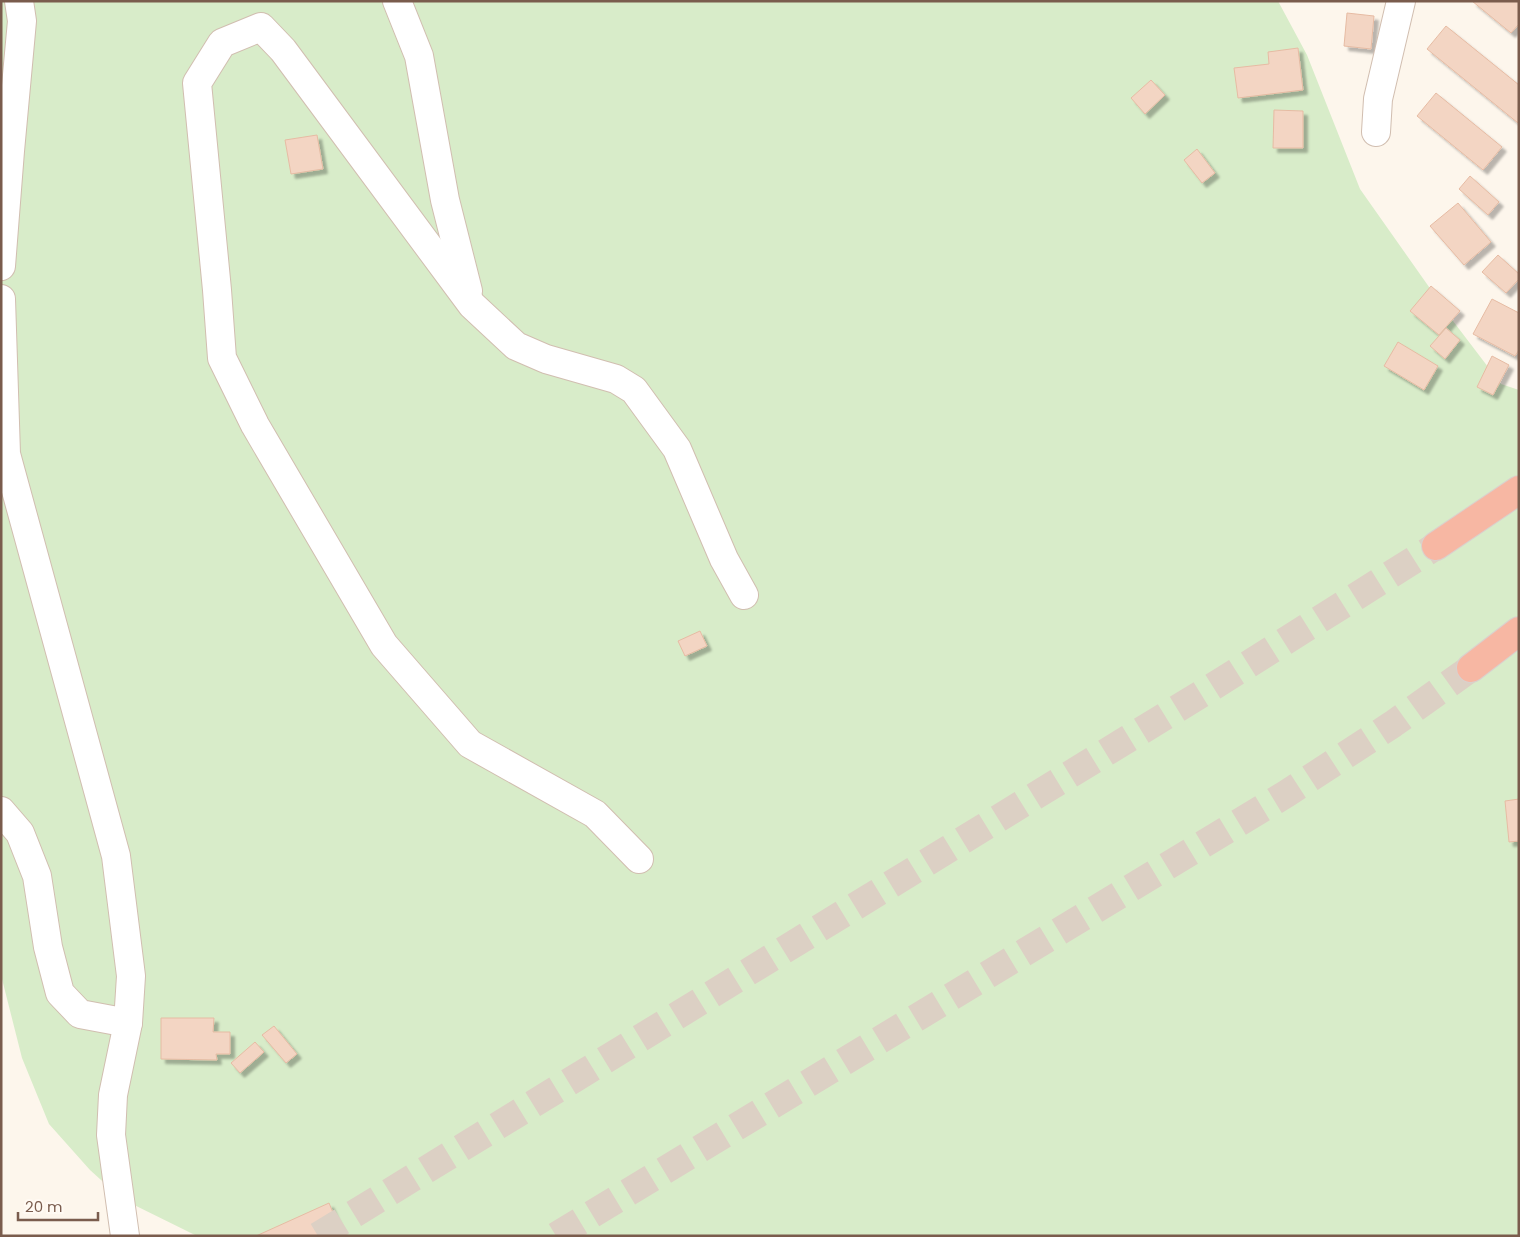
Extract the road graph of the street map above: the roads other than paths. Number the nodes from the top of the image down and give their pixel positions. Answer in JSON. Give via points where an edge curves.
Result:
{"nodes":[{"id":1,"x":19,"y":1,"type":"edge"},
{"id":2,"x":397,"y":1,"type":"edge"},
{"id":3,"x":1401,"y":1,"type":"edge"},
{"id":4,"x":1376,"y":132,"type":"dead end"},
{"id":5,"x":1,"y":266,"type":"edge"},
{"id":6,"x":1,"y":299,"type":"edge"},
{"id":7,"x":472,"y":305,"type":"junction"},
{"id":8,"x":1519,"y":490,"type":"edge"},
{"id":9,"x":1436,"y":546,"type":"tunnel mouth"},
{"id":10,"x":744,"y":595,"type":"dead end"},
{"id":11,"x":1519,"y":631,"type":"edge"},
{"id":12,"x":1472,"y":668,"type":"tunnel mouth"},
{"id":13,"x":1,"y":811,"type":"edge"},
{"id":14,"x":639,"y":859,"type":"dead end"},
{"id":15,"x":128,"y":1023,"type":"junction"},
{"id":16,"x":125,"y":1236,"type":"edge"}],
"edges":[{"from":1,"to":5,"type":"street","via":[[22,20]]},
{"from":2,"to":7,"type":"street","via":[[419,56],[445,200]]},
{"from":3,"to":4,"type":"street","via":[[1378,99]]},
{"from":6,"to":15,"type":"street","via":[[6,454],[116,856],[130,976]]},
{"from":7,"to":10,"type":"street","via":[[516,346],[546,359],[616,380],[634,390],[677,449],[724,559]]},
{"from":7,"to":14,"type":"street","via":[[283,50],[261,27],[222,43],[197,83],[222,358],[243,402],[390,652],[470,744],[595,814]]},
{"from":8,"to":9,"type":"highway"},
{"from":11,"to":12,"type":"highway"},
{"from":13,"to":15,"type":"street","via":[[20,834],[37,876],[48,946],[60,993],[80,1014]]},
{"from":15,"to":16,"type":"street","via":[[113,1095],[111,1135]]}]}
